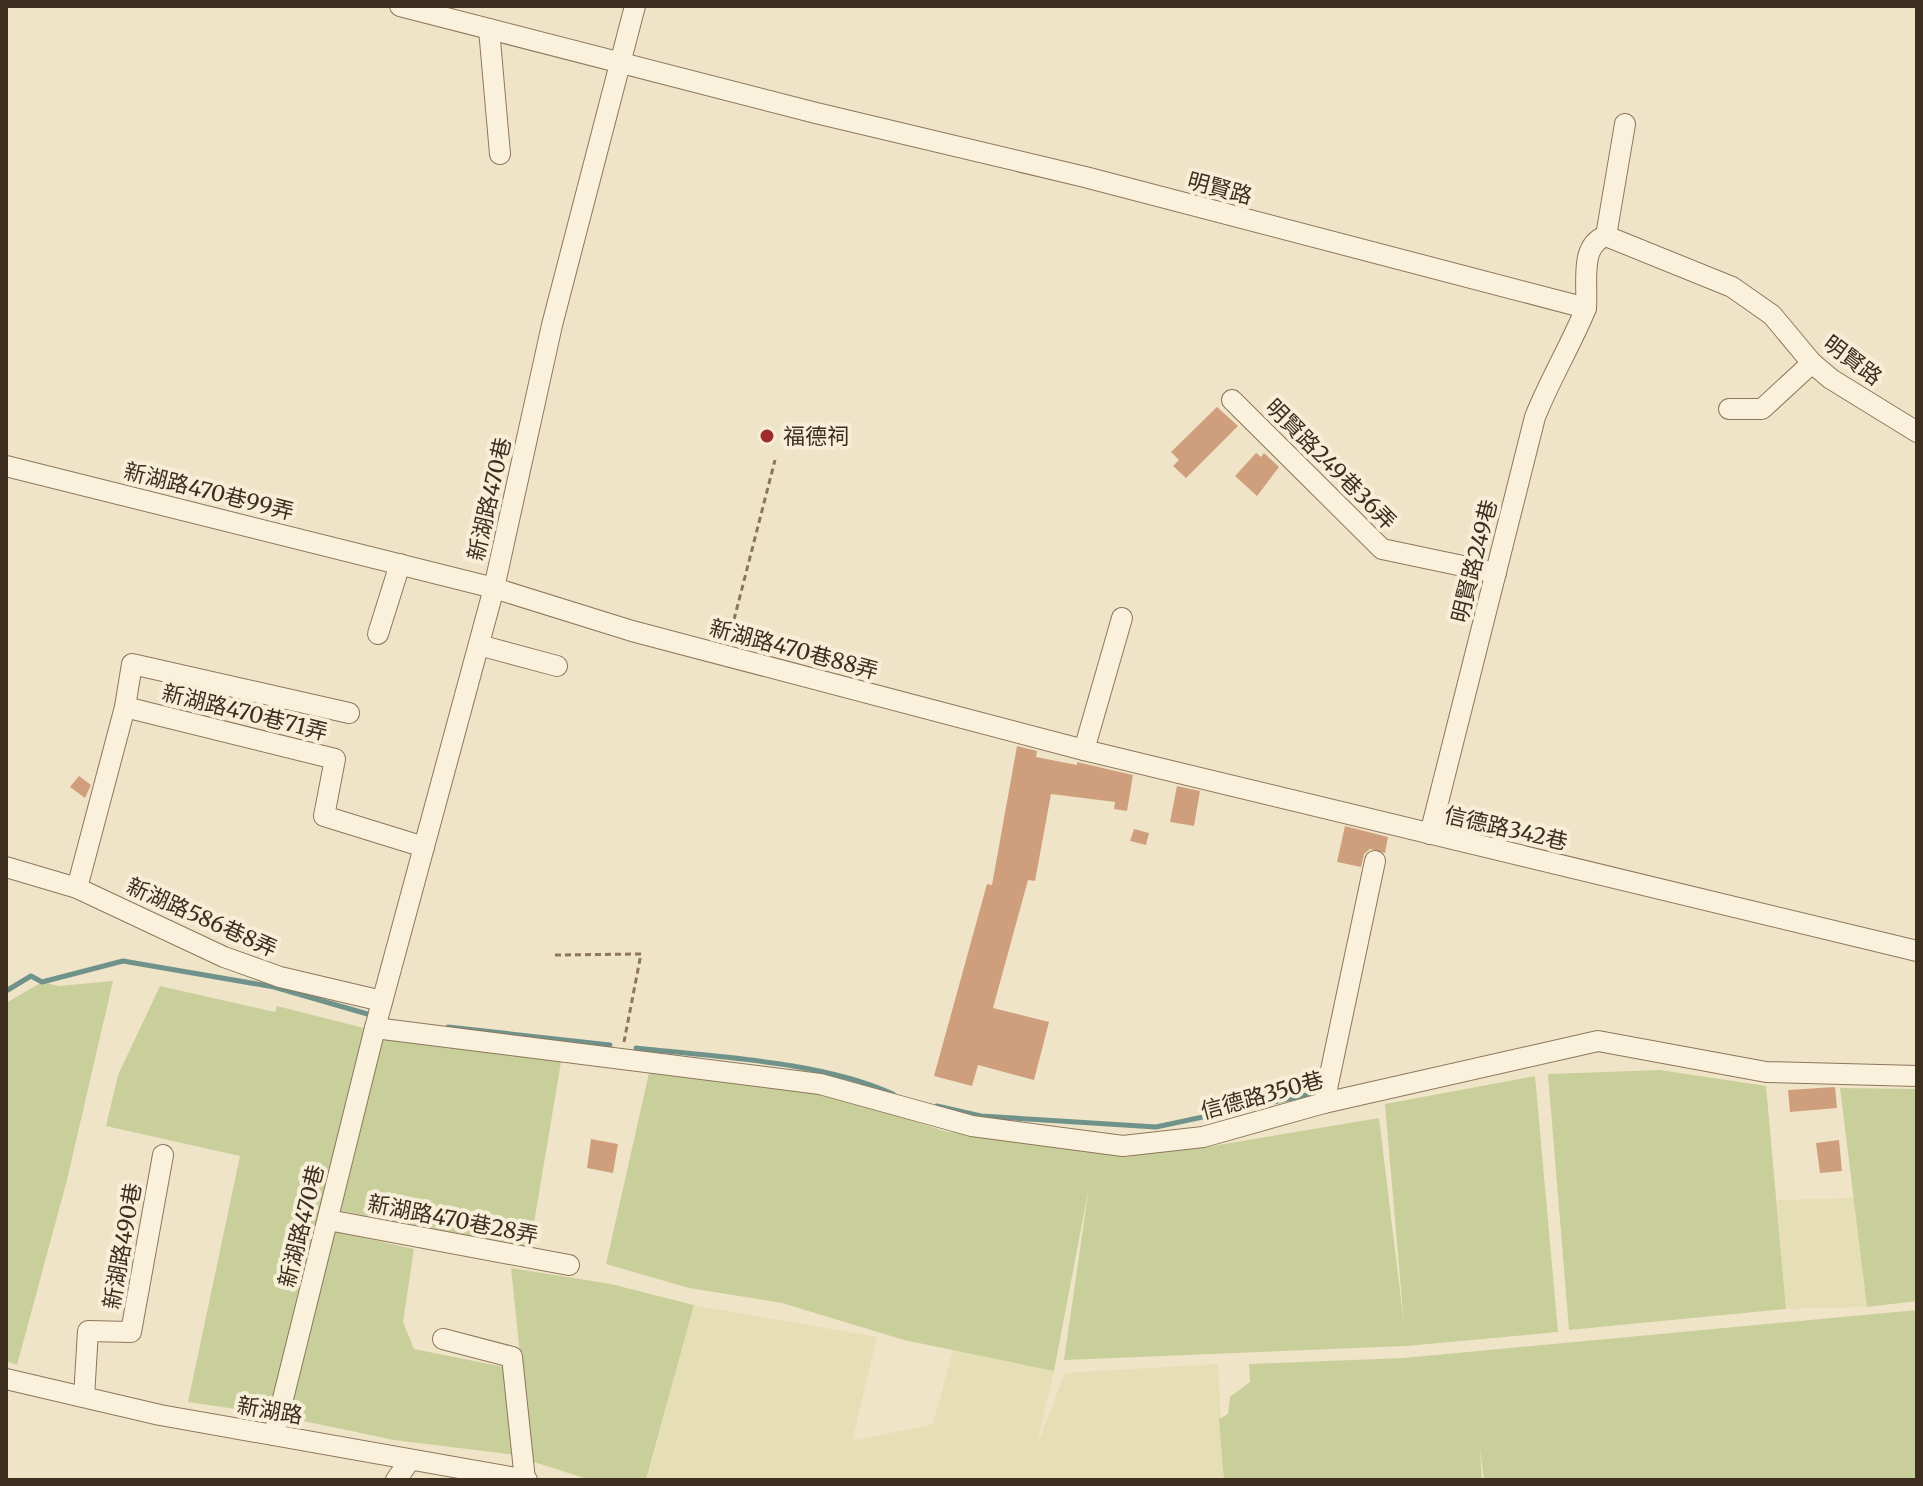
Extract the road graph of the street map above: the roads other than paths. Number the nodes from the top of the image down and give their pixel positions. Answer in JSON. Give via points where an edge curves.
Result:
{"nodes":[{"id":1,"x":400,"y":6,"type":"edge"},
{"id":2,"x":635,"y":6,"type":"edge"},
{"id":3,"x":489,"y":29,"type":"junction"},
{"id":4,"x":620,"y":63,"type":"junction"},
{"id":5,"x":1625,"y":124,"type":"dead end"},
{"id":6,"x":500,"y":154,"type":"dead end"},
{"id":7,"x":1606,"y":236,"type":"junction"},
{"id":8,"x":1586,"y":308,"type":"junction"},
{"id":9,"x":1812,"y":363,"type":"junction"},
{"id":10,"x":1232,"y":400,"type":"dead end"},
{"id":11,"x":1729,"y":409,"type":"dead end"},
{"id":12,"x":1917,"y":432,"type":"edge"},
{"id":13,"x":6,"y":466,"type":"edge"},
{"id":14,"x":400,"y":564,"type":"junction"},
{"id":15,"x":1496,"y":573,"type":"junction"},
{"id":16,"x":494,"y":588,"type":"junction"},
{"id":17,"x":1122,"y":618,"type":"dead end"},
{"id":18,"x":378,"y":634,"type":"dead end"},
{"id":19,"x":479,"y":645,"type":"junction"},
{"id":20,"x":557,"y":666,"type":"dead end"},
{"id":21,"x":125,"y":707,"type":"junction"},
{"id":22,"x":349,"y":713,"type":"dead end"},
{"id":23,"x":1084,"y":750,"type":"junction"},
{"id":24,"x":1430,"y":834,"type":"junction"},
{"id":25,"x":424,"y":847,"type":"junction"},
{"id":26,"x":1375,"y":861,"type":"dead end"},
{"id":27,"x":6,"y":867,"type":"edge"},
{"id":28,"x":77,"y":888,"type":"junction"},
{"id":29,"x":1917,"y":951,"type":"edge"},
{"id":30,"x":382,"y":1001,"type":"junction"},
{"id":31,"x":375,"y":1028,"type":"junction"},
{"id":32,"x":1917,"y":1076,"type":"edge"},
{"id":33,"x":1324,"y":1103,"type":"junction"},
{"id":34,"x":163,"y":1155,"type":"dead end"},
{"id":35,"x":328,"y":1220,"type":"junction"},
{"id":36,"x":569,"y":1265,"type":"dead end"},
{"id":37,"x":443,"y":1339,"type":"dead end"},
{"id":38,"x":6,"y":1379,"type":"edge"},
{"id":39,"x":84,"y":1397,"type":"junction"},
{"id":40,"x":274,"y":1435,"type":"junction"},
{"id":41,"x":410,"y":1460,"type":"junction"},
{"id":42,"x":396,"y":1480,"type":"edge"},
{"id":43,"x":526,"y":1480,"type":"edge"}],
"edges":[{"from":1,"to":3,"type":"street","name":"明賢路"},
{"from":2,"to":4,"type":"street","name":"新湖路470巷"},
{"from":3,"to":4,"type":"street","name":"明賢路"},
{"from":3,"to":6,"type":"street"},
{"from":4,"to":8,"type":"street","name":"明賢路"},
{"from":4,"to":16,"type":"street","name":"新湖路470巷","via":[[552,325]]},
{"from":5,"to":7,"type":"street"},
{"from":7,"to":8,"type":"street","via":[[1588,249]]},
{"from":7,"to":9,"type":"street","name":"明賢路","via":[[1732,287],[1772,315]]},
{"from":8,"to":15,"type":"street","name":"明賢路249巷","via":[[1535,417]]},
{"from":9,"to":11,"type":"street","via":[[1762,409]]},
{"from":9,"to":12,"type":"street","name":"明賢路"},
{"from":10,"to":15,"type":"street","name":"明賢路249巷36弄","via":[[1382,549]]},
{"from":13,"to":14,"type":"street","name":"新湖路470巷99弄"},
{"from":14,"to":16,"type":"street","name":"新湖路470巷99弄"},
{"from":14,"to":18,"type":"street"},
{"from":15,"to":24,"type":"street","name":"明賢路249巷"},
{"from":16,"to":19,"type":"street","name":"新湖路470巷"},
{"from":16,"to":23,"type":"street","name":"新湖路470巷88弄"},
{"from":17,"to":23,"type":"street"},
{"from":19,"to":20,"type":"street"},
{"from":19,"to":25,"type":"street","name":"新湖路470巷"},
{"from":21,"to":22,"type":"street","name":"新湖路470巷71弄","via":[[132,664]]},
{"from":21,"to":25,"type":"street","name":"新湖路470巷71弄","via":[[335,759],[324,816]]},
{"from":21,"to":28,"type":"street","name":"新湖路470巷71弄"},
{"from":23,"to":24,"type":"street","name":"信德路342巷"},
{"from":24,"to":29,"type":"street","name":"信德路342巷"},
{"from":25,"to":30,"type":"street","name":"新湖路470巷"},
{"from":26,"to":33,"type":"street"},
{"from":27,"to":28,"type":"street","name":"新湖路586巷8弄"},
{"from":28,"to":30,"type":"street","name":"新湖路586巷8弄","via":[[224,957],[280,977]]},
{"from":30,"to":31,"type":"street","name":"新湖路470巷"},
{"from":31,"to":33,"type":"street","name":"信德路350巷","via":[[820,1084],[972,1126],[1123,1146],[1203,1137]]},
{"from":31,"to":35,"type":"street","name":"新湖路470巷"},
{"from":32,"to":33,"type":"street","name":"信德路350巷","via":[[1766,1072],[1598,1041]]},
{"from":34,"to":39,"type":"street","name":"新湖路490巷","via":[[131,1332],[88,1331]]},
{"from":35,"to":36,"type":"street","name":"新湖路470巷28弄"},
{"from":35,"to":40,"type":"street","name":"新湖路470巷"},
{"from":37,"to":43,"type":"street","via":[[512,1357]]},
{"from":38,"to":39,"type":"street","name":"新湖路"},
{"from":39,"to":40,"type":"street","name":"新湖路"},
{"from":40,"to":41,"type":"street","name":"新湖路"},
{"from":41,"to":42,"type":"street"},
{"from":41,"to":43,"type":"street","name":"新湖路"}]}
